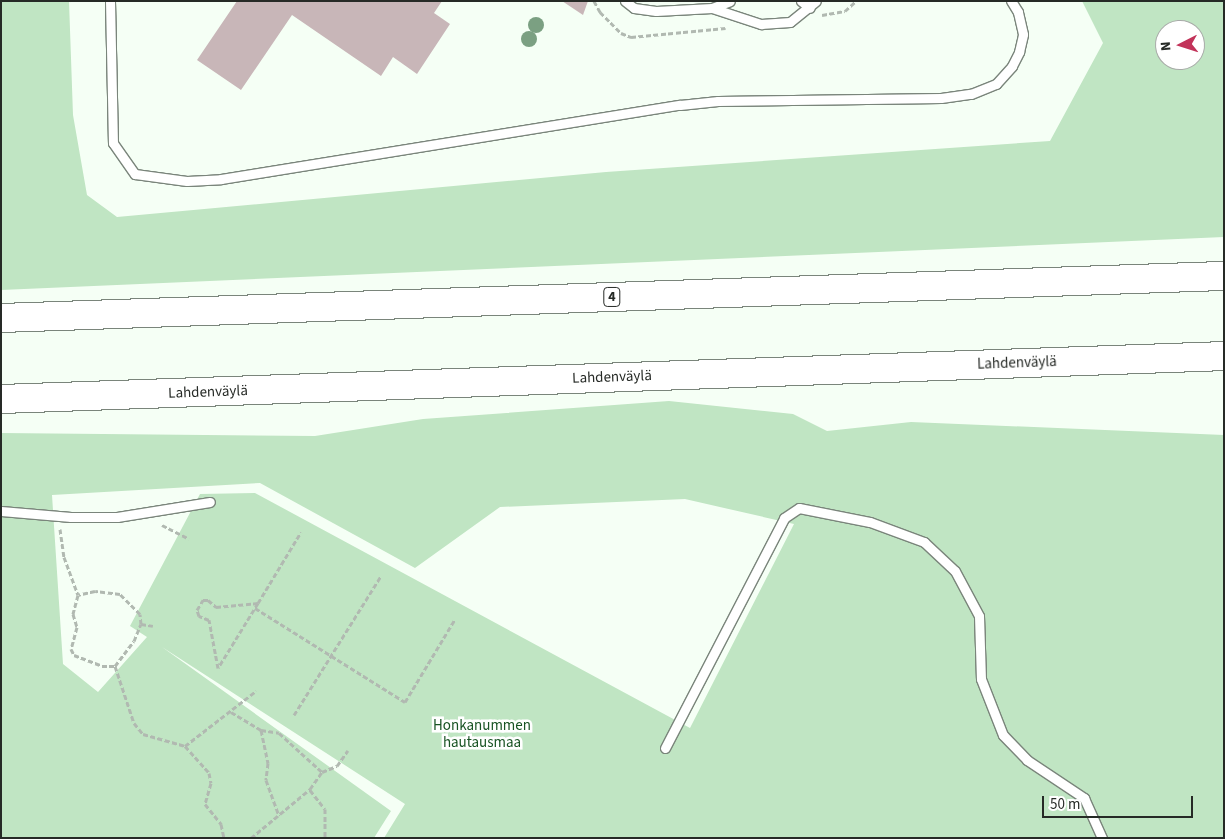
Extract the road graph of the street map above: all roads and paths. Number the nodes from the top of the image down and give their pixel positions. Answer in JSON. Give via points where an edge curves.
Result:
{"nodes":[{"id":1,"x":110,"y":1,"type":"edge"},
{"id":2,"x":594,"y":1,"type":"edge"},
{"id":3,"x":625,"y":1,"type":"edge"},
{"id":4,"x":730,"y":1,"type":"edge"},
{"id":5,"x":801,"y":1,"type":"edge"},
{"id":6,"x":816,"y":1,"type":"edge"},
{"id":7,"x":856,"y":1,"type":"edge"},
{"id":8,"x":1010,"y":1,"type":"edge"},
{"id":9,"x":712,"y":8,"type":"junction"},
{"id":10,"x":810,"y":8,"type":"junction"},
{"id":11,"x":761,"y":24,"type":"junction"},
{"id":12,"x":1224,"y":276,"type":"edge"},
{"id":13,"x":1,"y":318,"type":"edge"},
{"id":14,"x":1224,"y":356,"type":"edge"},
{"id":15,"x":1,"y":399,"type":"edge"},
{"id":16,"x":210,"y":502,"type":"dead end"},
{"id":17,"x":1,"y":511,"type":"edge"},
{"id":18,"x":160,"y":524,"type":"dead end"},
{"id":19,"x":69,"y":528,"type":"dead end"},
{"id":20,"x":301,"y":532,"type":"dead end"},
{"id":21,"x":189,"y":539,"type":"dead end"},
{"id":22,"x":381,"y":576,"type":"dead end"},
{"id":23,"x":78,"y":594,"type":"junction"},
{"id":24,"x":258,"y":604,"type":"junction"},
{"id":25,"x":256,"y":608,"type":"junction"},
{"id":26,"x":455,"y":619,"type":"dead end"},
{"id":27,"x":141,"y":624,"type":"junction"},
{"id":28,"x":153,"y":626,"type":"dead end"},
{"id":29,"x":331,"y":656,"type":"junction"},
{"id":30,"x":116,"y":666,"type":"junction"},
{"id":31,"x":256,"y":691,"type":"dead end"},
{"id":32,"x":231,"y":712,"type":"junction"},
{"id":33,"x":294,"y":715,"type":"dead end"},
{"id":34,"x":261,"y":730,"type":"junction"},
{"id":35,"x":185,"y":746,"type":"junction"},
{"id":36,"x":665,"y":748,"type":"dead end"},
{"id":37,"x":348,"y":750,"type":"dead end"},
{"id":38,"x":322,"y":772,"type":"junction"},
{"id":39,"x":310,"y":789,"type":"junction"},
{"id":40,"x":279,"y":816,"type":"junction"},
{"id":41,"x":224,"y":838,"type":"edge"},
{"id":42,"x":251,"y":838,"type":"edge"},
{"id":43,"x":325,"y":838,"type":"edge"},
{"id":44,"x":1102,"y":838,"type":"edge"}],
"edges":[{"from":1,"to":8,"type":"lane","via":[[113,142],[121,159],[135,174],[187,181],[221,179],[680,105],[718,101],[941,98],[971,94],[996,84],[1019,52],[1023,34],[1018,12]]},
{"from":2,"to":11,"type":"path","via":[[600,12],[621,33],[631,37]]},
{"from":3,"to":9,"type":"lane","via":[[634,8],[656,11]]},
{"from":4,"to":9,"type":"lane"},
{"from":5,"to":10,"type":"lane"},
{"from":6,"to":10,"type":"lane"},
{"from":7,"to":10,"type":"path","via":[[845,11],[833,15],[820,15]]},
{"from":9,"to":11,"type":"lane"},
{"from":10,"to":11,"type":"lane","via":[[790,22]]},
{"from":12,"to":13,"type":"highway","number":"4"},
{"from":14,"to":15,"type":"highway","name":"Lahdenväylä"},
{"from":16,"to":17,"type":"lane","via":[[117,516],[71,517]]},
{"from":18,"to":21,"type":"path"},
{"from":19,"to":23,"type":"path","via":[[60,528],[64,557]]},
{"from":20,"to":24,"type":"path"},
{"from":22,"to":29,"type":"path"},
{"from":23,"to":27,"type":"path","via":[[95,591],[120,594],[140,614]]},
{"from":23,"to":30,"type":"path","via":[[73,614],[77,627],[71,649],[74,655],[102,666]]},
{"from":24,"to":25,"type":"path"},
{"from":24,"to":25,"type":"path","via":[[216,607],[208,600],[198,604],[198,616],[209,620],[218,668]]},
{"from":25,"to":29,"type":"path"},
{"from":26,"to":29,"type":"path","via":[[405,702]]},
{"from":27,"to":28,"type":"path"},
{"from":27,"to":30,"type":"path","via":[[127,654]]},
{"from":29,"to":33,"type":"path"},
{"from":30,"to":35,"type":"path","via":[[134,722],[143,734]]},
{"from":31,"to":32,"type":"path"},
{"from":32,"to":34,"type":"path"},
{"from":32,"to":35,"type":"path"},
{"from":34,"to":38,"type":"path","via":[[272,730],[286,738]]},
{"from":34,"to":40,"type":"path","via":[[268,764],[266,780]]},
{"from":35,"to":41,"type":"path","via":[[209,773],[211,783],[206,804],[221,824]]},
{"from":36,"to":44,"type":"lane","via":[[784,518],[800,508],[870,522],[924,542],[955,571],[979,616],[981,679],[1003,735],[1026,760],[1084,798]]},
{"from":37,"to":38,"type":"path","via":[[337,766]]},
{"from":38,"to":39,"type":"path"},
{"from":39,"to":40,"type":"path"},
{"from":39,"to":43,"type":"path","via":[[321,799],[325,809]]},
{"from":40,"to":42,"type":"path"}]}
